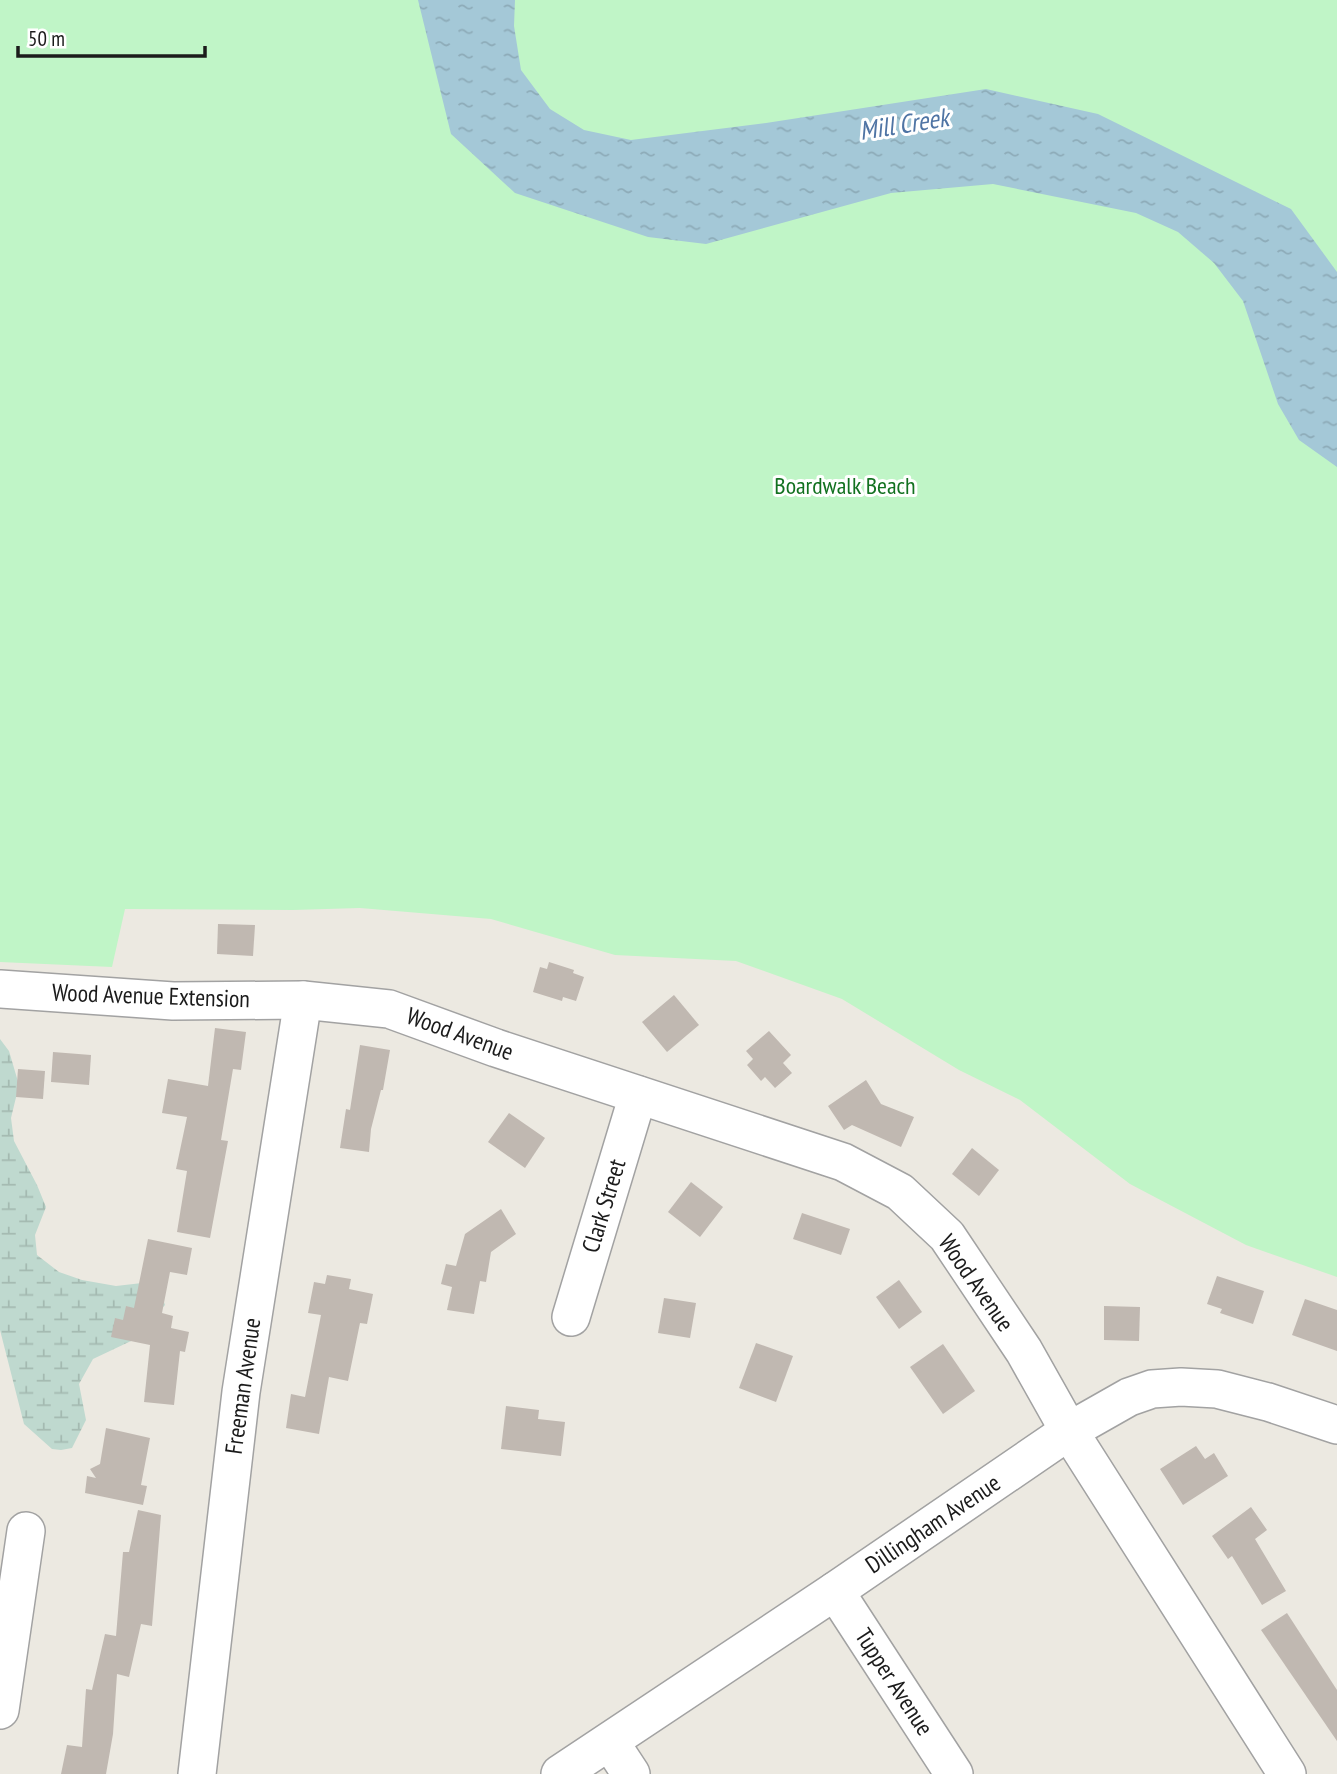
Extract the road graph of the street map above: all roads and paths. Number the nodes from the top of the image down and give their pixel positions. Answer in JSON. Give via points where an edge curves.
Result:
{"nodes":[{"id":1,"x":0,"y":989,"type":"edge"},
{"id":2,"x":303,"y":1000,"type":"junction"},
{"id":3,"x":638,"y":1095,"type":"junction"},
{"id":4,"x":570,"y":1317,"type":"dead end"},
{"id":5,"x":1337,"y":1426,"type":"edge"},
{"id":6,"x":1069,"y":1431,"type":"junction"},
{"id":7,"x":26,"y":1531,"type":"dead end"},
{"id":8,"x":835,"y":1591,"type":"junction"},
{"id":9,"x":0,"y":1710,"type":"edge"},
{"id":10,"x":610,"y":1742,"type":"junction"},
{"id":11,"x":197,"y":1774,"type":"edge"},
{"id":12,"x":560,"y":1774,"type":"edge"},
{"id":13,"x":631,"y":1774,"type":"edge"},
{"id":14,"x":954,"y":1774,"type":"edge"},
{"id":15,"x":1287,"y":1774,"type":"edge"}],
"edges":[{"from":1,"to":2,"type":"street","name":"Wood Avenue Extension","via":[[173,1001]]},
{"from":2,"to":3,"type":"street","name":"Wood Avenue","via":[[389,1009]]},
{"from":2,"to":11,"type":"street","name":"Freeman Avenue","via":[[241,1392]]},
{"from":3,"to":4,"type":"street","name":"Clark Street"},
{"from":3,"to":6,"type":"street","name":"Wood Avenue","via":[[843,1162],[900,1192],[947,1236],[1024,1351]]},
{"from":5,"to":6,"type":"street","name":"Dillingham Avenue","via":[[1217,1389],[1181,1387],[1152,1389],[1129,1397]]},
{"from":6,"to":8,"type":"street","name":"Dillingham Avenue"},
{"from":6,"to":15,"type":"street","name":"Wood Avenue"},
{"from":7,"to":9,"type":"street"},
{"from":8,"to":10,"type":"street","name":"Dillingham Avenue"},
{"from":8,"to":14,"type":"street","name":"Tupper Avenue"},
{"from":10,"to":12,"type":"street","name":"Dillingham Avenue"},
{"from":10,"to":13,"type":"street"}]}
